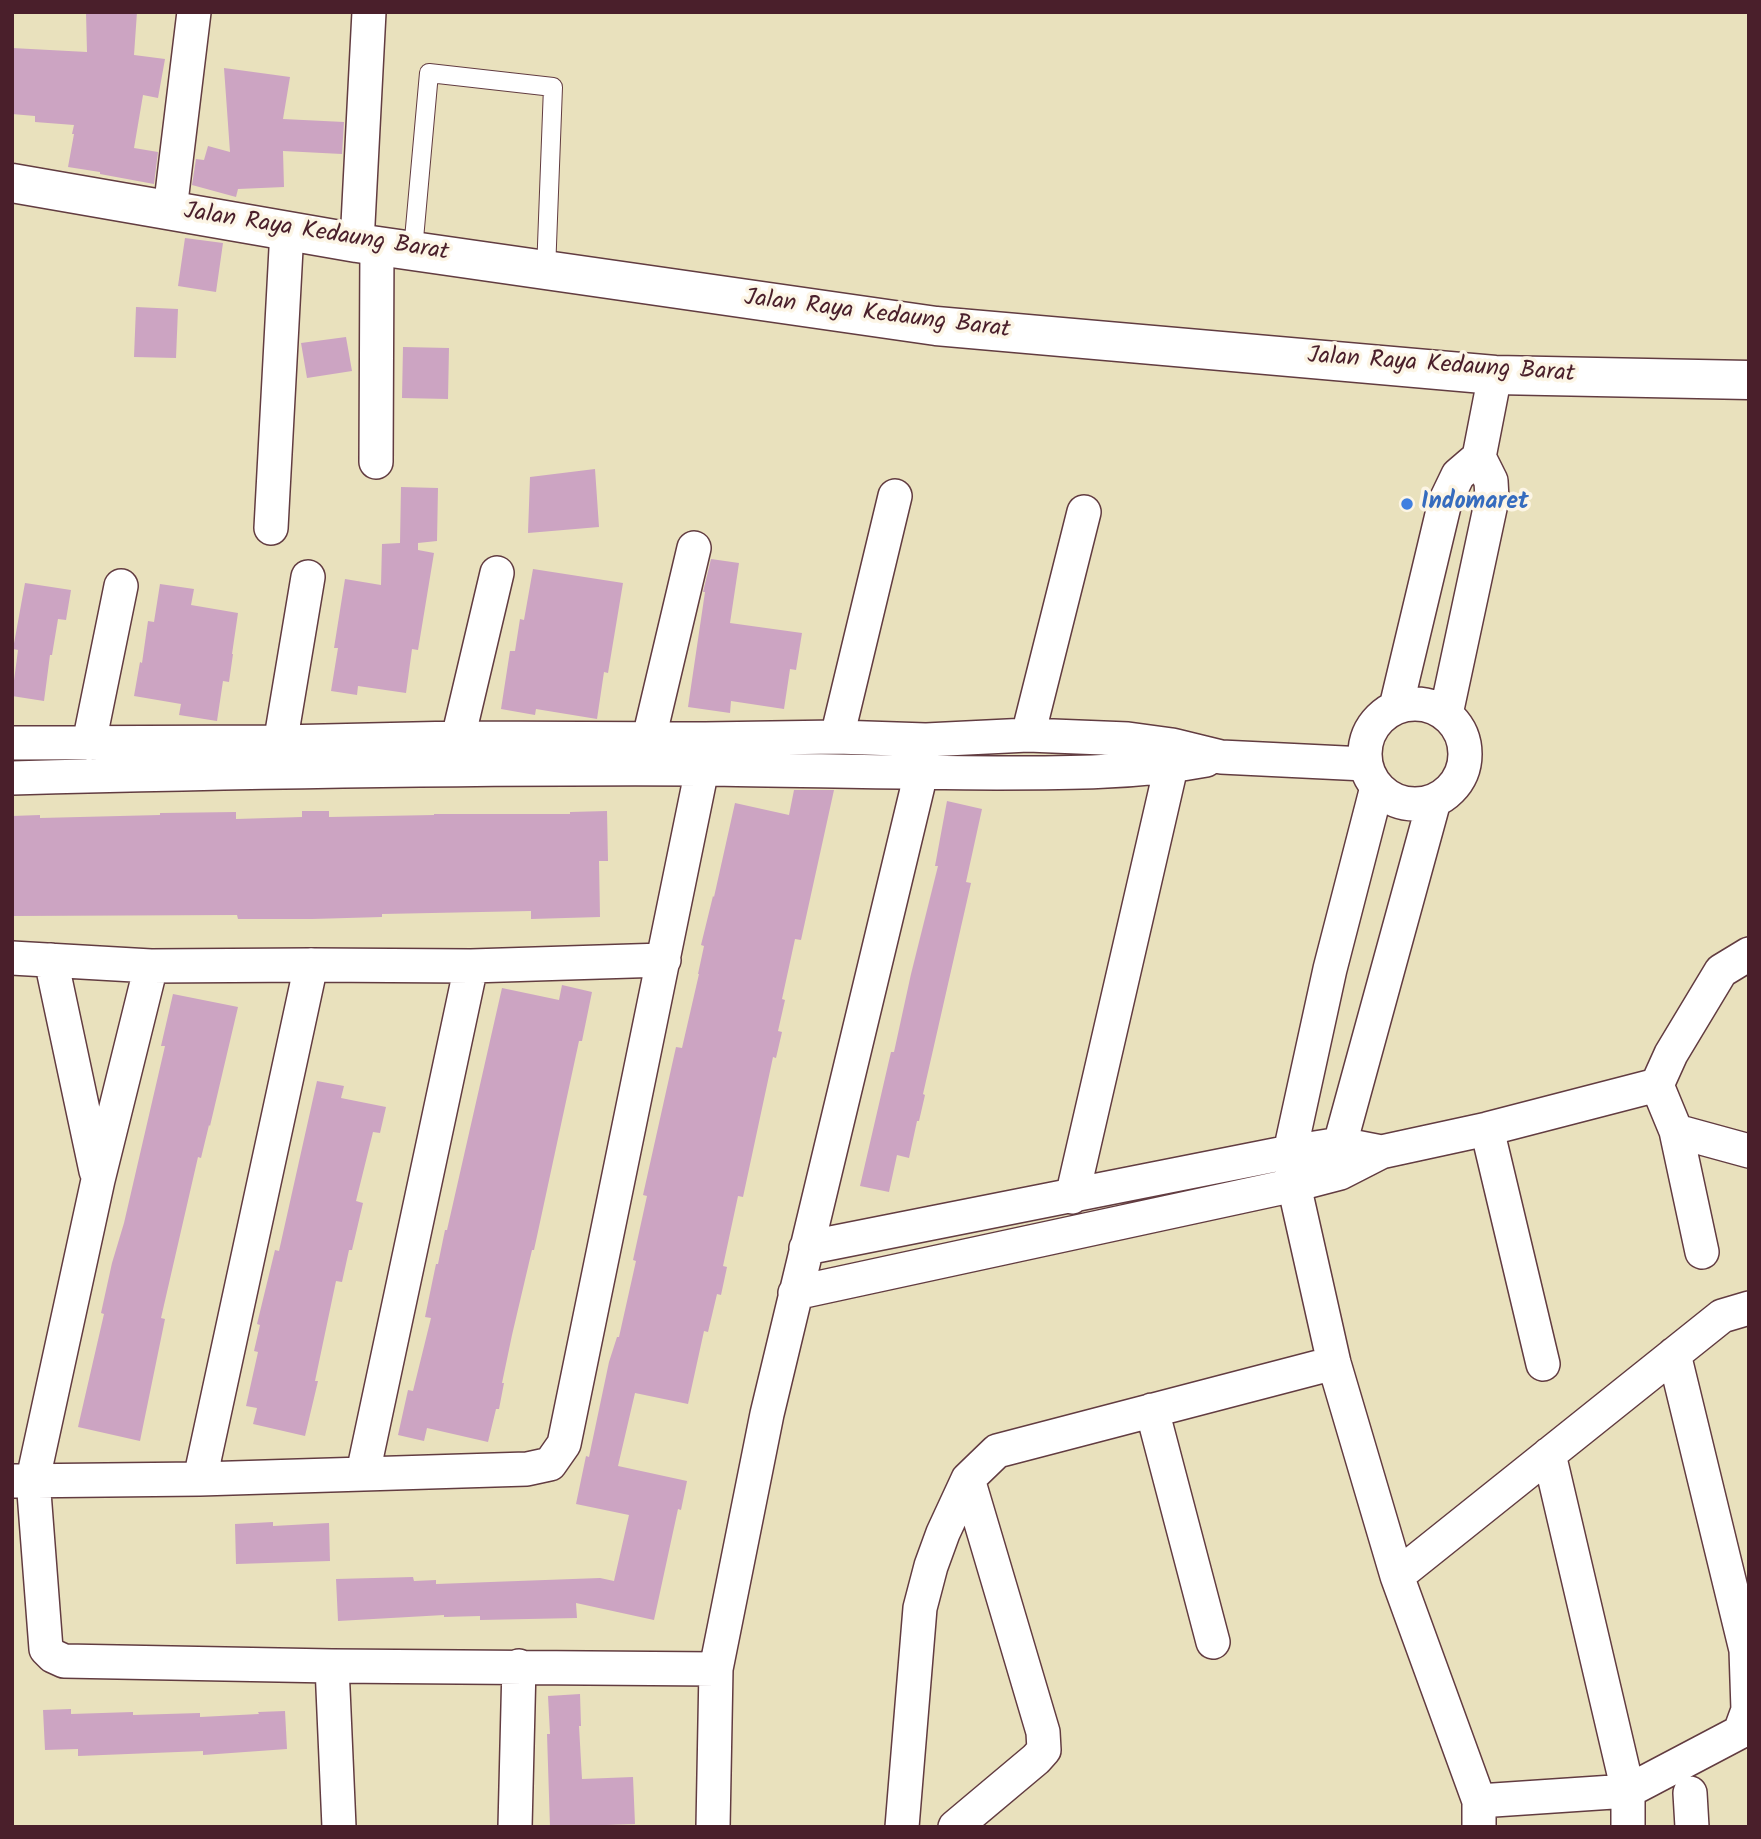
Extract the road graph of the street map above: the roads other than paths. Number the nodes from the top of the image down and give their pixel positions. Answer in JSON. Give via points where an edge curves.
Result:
{"nodes":[{"id":1,"x":194,"y":12,"type":"edge"},
{"id":2,"x":369,"y":12,"type":"edge"},
{"id":3,"x":12,"y":183,"type":"edge"},
{"id":4,"x":170,"y":209,"type":"junction"},
{"id":5,"x":287,"y":230,"type":"junction"},
{"id":6,"x":382,"y":246,"type":"junction"},
{"id":7,"x":545,"y":271,"type":"junction"},
{"id":8,"x":1495,"y":375,"type":"junction"},
{"id":9,"x":1749,"y":380,"type":"edge"},
{"id":10,"x":1479,"y":457,"type":"junction"},
{"id":11,"x":376,"y":463,"type":"dead end"},
{"id":12,"x":895,"y":496,"type":"dead end"},
{"id":13,"x":1084,"y":512,"type":"dead end"},
{"id":14,"x":271,"y":528,"type":"dead end"},
{"id":15,"x":694,"y":548,"type":"dead end"},
{"id":16,"x":497,"y":573,"type":"dead end"},
{"id":17,"x":308,"y":577,"type":"dead end"},
{"id":18,"x":121,"y":586,"type":"dead end"},
{"id":19,"x":1396,"y":707,"type":"junction"},
{"id":20,"x":1446,"y":714,"type":"junction"},
{"id":21,"x":1028,"y":735,"type":"junction"},
{"id":22,"x":837,"y":737,"type":"junction"},
{"id":23,"x":458,"y":738,"type":"junction"},
{"id":24,"x":649,"y":738,"type":"junction"},
{"id":25,"x":926,"y":740,"type":"junction"},
{"id":26,"x":12,"y":743,"type":"edge"},
{"id":27,"x":89,"y":743,"type":"junction"},
{"id":28,"x":704,"y":754,"type":"junction"},
{"id":29,"x":1171,"y":756,"type":"junction"},
{"id":30,"x":278,"y":757,"type":"junction"},
{"id":31,"x":921,"y":773,"type":"junction"},
{"id":32,"x":1371,"y":776,"type":"junction"},
{"id":33,"x":12,"y":778,"type":"edge"},
{"id":34,"x":1434,"y":801,"type":"junction"},
{"id":35,"x":1749,"y":954,"type":"edge"},
{"id":36,"x":12,"y":958,"type":"edge"},
{"id":37,"x":51,"y":960,"type":"junction"},
{"id":38,"x":664,"y":960,"type":"junction"},
{"id":39,"x":311,"y":965,"type":"junction"},
{"id":40,"x":471,"y":965,"type":"junction"},
{"id":41,"x":151,"y":967,"type":"junction"},
{"id":42,"x":1307,"y":1074,"type":"junction"},
{"id":43,"x":1358,"y":1080,"type":"junction"},
{"id":44,"x":1657,"y":1086,"type":"junction"},
{"id":45,"x":1487,"y":1129,"type":"junction"},
{"id":46,"x":1676,"y":1130,"type":"junction"},
{"id":47,"x":1749,"y":1151,"type":"edge"},
{"id":48,"x":1290,"y":1152,"type":"junction"},
{"id":49,"x":1340,"y":1158,"type":"junction"},
{"id":50,"x":98,"y":1180,"type":"junction"},
{"id":51,"x":1294,"y":1185,"type":"junction"},
{"id":52,"x":1072,"y":1197,"type":"junction"},
{"id":53,"x":806,"y":1248,"type":"junction"},
{"id":54,"x":1702,"y":1252,"type":"dead end"},
{"id":55,"x":795,"y":1293,"type":"junction"},
{"id":56,"x":1749,"y":1308,"type":"edge"},
{"id":57,"x":1674,"y":1354,"type":"junction"},
{"id":58,"x":1334,"y":1363,"type":"junction"},
{"id":59,"x":1543,"y":1364,"type":"dead end"},
{"id":60,"x":1152,"y":1410,"type":"junction"},
{"id":61,"x":1549,"y":1454,"type":"junction"},
{"id":62,"x":363,"y":1473,"type":"junction"},
{"id":63,"x":200,"y":1479,"type":"junction"},
{"id":64,"x":968,"y":1479,"type":"junction"},
{"id":65,"x":23,"y":1480,"type":"edge"},
{"id":66,"x":1397,"y":1576,"type":"junction"},
{"id":67,"x":1213,"y":1642,"type":"dead end"},
{"id":68,"x":332,"y":1666,"type":"junction"},
{"id":69,"x":519,"y":1667,"type":"junction"},
{"id":70,"x":716,"y":1669,"type":"junction"},
{"id":71,"x":1628,"y":1791,"type":"junction"},
{"id":72,"x":1690,"y":1793,"type":"dead end"},
{"id":73,"x":1479,"y":1814,"type":"edge"},
{"id":74,"x":339,"y":1827,"type":"edge"},
{"id":75,"x":515,"y":1827,"type":"edge"},
{"id":76,"x":713,"y":1827,"type":"edge"},
{"id":77,"x":902,"y":1827,"type":"edge"},
{"id":78,"x":955,"y":1827,"type":"edge"},
{"id":79,"x":1628,"y":1827,"type":"edge"},
{"id":80,"x":1692,"y":1827,"type":"edge"}],
"edges":[{"from":1,"to":4,"type":"street"},
{"from":2,"to":6,"type":"street"},
{"from":3,"to":4,"type":"street","name":"Jalan Raya Kedaung Barat"},
{"from":4,"to":5,"type":"street","name":"Jalan Raya Kedaung Barat"},
{"from":5,"to":6,"type":"street","name":"Jalan Raya Kedaung Barat"},
{"from":5,"to":14,"type":"street"},
{"from":6,"to":7,"type":"street","name":"Jalan Raya Kedaung Barat"},
{"from":6,"to":7,"type":"lane","via":[[429,73],[552,87]]},
{"from":6,"to":11,"type":"street"},
{"from":7,"to":8,"type":"street","name":"Jalan Raya Kedaung Barat","via":[[936,326]]},
{"from":8,"to":9,"type":"street","name":"Jalan Raya Kedaung Barat"},
{"from":8,"to":10,"type":"street"},
{"from":10,"to":19,"type":"street","via":[[1458,474],[1445,502]]},
{"from":10,"to":20,"type":"street","via":[[1491,481],[1492,499]]},
{"from":12,"to":22,"type":"street"},
{"from":13,"to":21,"type":"street"},
{"from":15,"to":24,"type":"street"},
{"from":16,"to":23,"type":"street"},
{"from":17,"to":30,"type":"street"},
{"from":18,"to":27,"type":"street"},
{"from":19,"to":20,"type":"street","via":[[1431,706]]},
{"from":19,"to":32,"type":"street","via":[[1370,730],[1364,747]]},
{"from":20,"to":34,"type":"street","via":[[1465,743],[1466,761],[1455,785]]},
{"from":21,"to":25,"type":"street"},
{"from":21,"to":29,"type":"street","via":[[1128,739]]},
{"from":22,"to":25,"type":"street"},
{"from":22,"to":28,"type":"street"},
{"from":23,"to":24,"type":"street"},
{"from":23,"to":30,"type":"street"},
{"from":24,"to":28,"type":"street"},
{"from":25,"to":31,"type":"street"},
{"from":26,"to":27,"type":"street"},
{"from":27,"to":30,"type":"street"},
{"from":28,"to":30,"type":"street"},
{"from":28,"to":31,"type":"street"},
{"from":28,"to":38,"type":"street"},
{"from":29,"to":31,"type":"street","via":[[1135,770]]},
{"from":29,"to":32,"type":"street","via":[[1221,757]]},
{"from":29,"to":52,"type":"street"},
{"from":30,"to":33,"type":"street"},
{"from":31,"to":53,"type":"street"},
{"from":32,"to":34,"type":"street","via":[[1393,800],[1413,805]]},
{"from":32,"to":42,"type":"street"},
{"from":34,"to":43,"type":"street"},
{"from":35,"to":44,"type":"street","via":[[1721,971]]},
{"from":36,"to":37,"type":"street"},
{"from":37,"to":41,"type":"street"},
{"from":37,"to":50,"type":"street"},
{"from":38,"to":40,"type":"street"},
{"from":38,"to":62,"type":"street","via":[[564,1444],[550,1464],[527,1469]]},
{"from":39,"to":40,"type":"street"},
{"from":39,"to":41,"type":"street"},
{"from":39,"to":63,"type":"street"},
{"from":40,"to":62,"type":"street"},
{"from":41,"to":50,"type":"street"},
{"from":42,"to":43,"type":"street"},
{"from":42,"to":48,"type":"street"},
{"from":43,"to":49,"type":"street"},
{"from":44,"to":45,"type":"street"},
{"from":44,"to":46,"type":"street"},
{"from":45,"to":49,"type":"street"},
{"from":45,"to":59,"type":"street"},
{"from":46,"to":47,"type":"street"},
{"from":46,"to":54,"type":"street"},
{"from":48,"to":49,"type":"street"},
{"from":48,"to":51,"type":"street"},
{"from":48,"to":52,"type":"street"},
{"from":49,"to":51,"type":"street"},
{"from":50,"to":65,"type":"street"},
{"from":51,"to":55,"type":"street"},
{"from":51,"to":58,"type":"street"},
{"from":52,"to":53,"type":"street"},
{"from":53,"to":55,"type":"street"},
{"from":55,"to":70,"type":"street"},
{"from":56,"to":57,"type":"street","via":[[1722,1316]]},
{"from":57,"to":61,"type":"street"},
{"from":57,"to":71,"type":"street","via":[[1746,1650],[1748,1710],[1740,1732]]},
{"from":58,"to":60,"type":"street"},
{"from":58,"to":66,"type":"street"},
{"from":60,"to":64,"type":"street","via":[[997,1451]]},
{"from":60,"to":67,"type":"street"},
{"from":61,"to":66,"type":"street"},
{"from":61,"to":71,"type":"street"},
{"from":62,"to":63,"type":"street"},
{"from":63,"to":65,"type":"street"},
{"from":64,"to":77,"type":"street","via":[[943,1533],[920,1608]]},
{"from":64,"to":78,"type":"street","via":[[1043,1732],[1044,1750]]},
{"from":65,"to":68,"type":"street","via":[[46,1649],[53,1656],[64,1661]]},
{"from":66,"to":73,"type":"street"},
{"from":68,"to":69,"type":"street"},
{"from":68,"to":74,"type":"street"},
{"from":69,"to":70,"type":"street"},
{"from":69,"to":75,"type":"street"},
{"from":70,"to":76,"type":"street"},
{"from":71,"to":73,"type":"street"},
{"from":71,"to":79,"type":"street"},
{"from":72,"to":80,"type":"street"}]}
